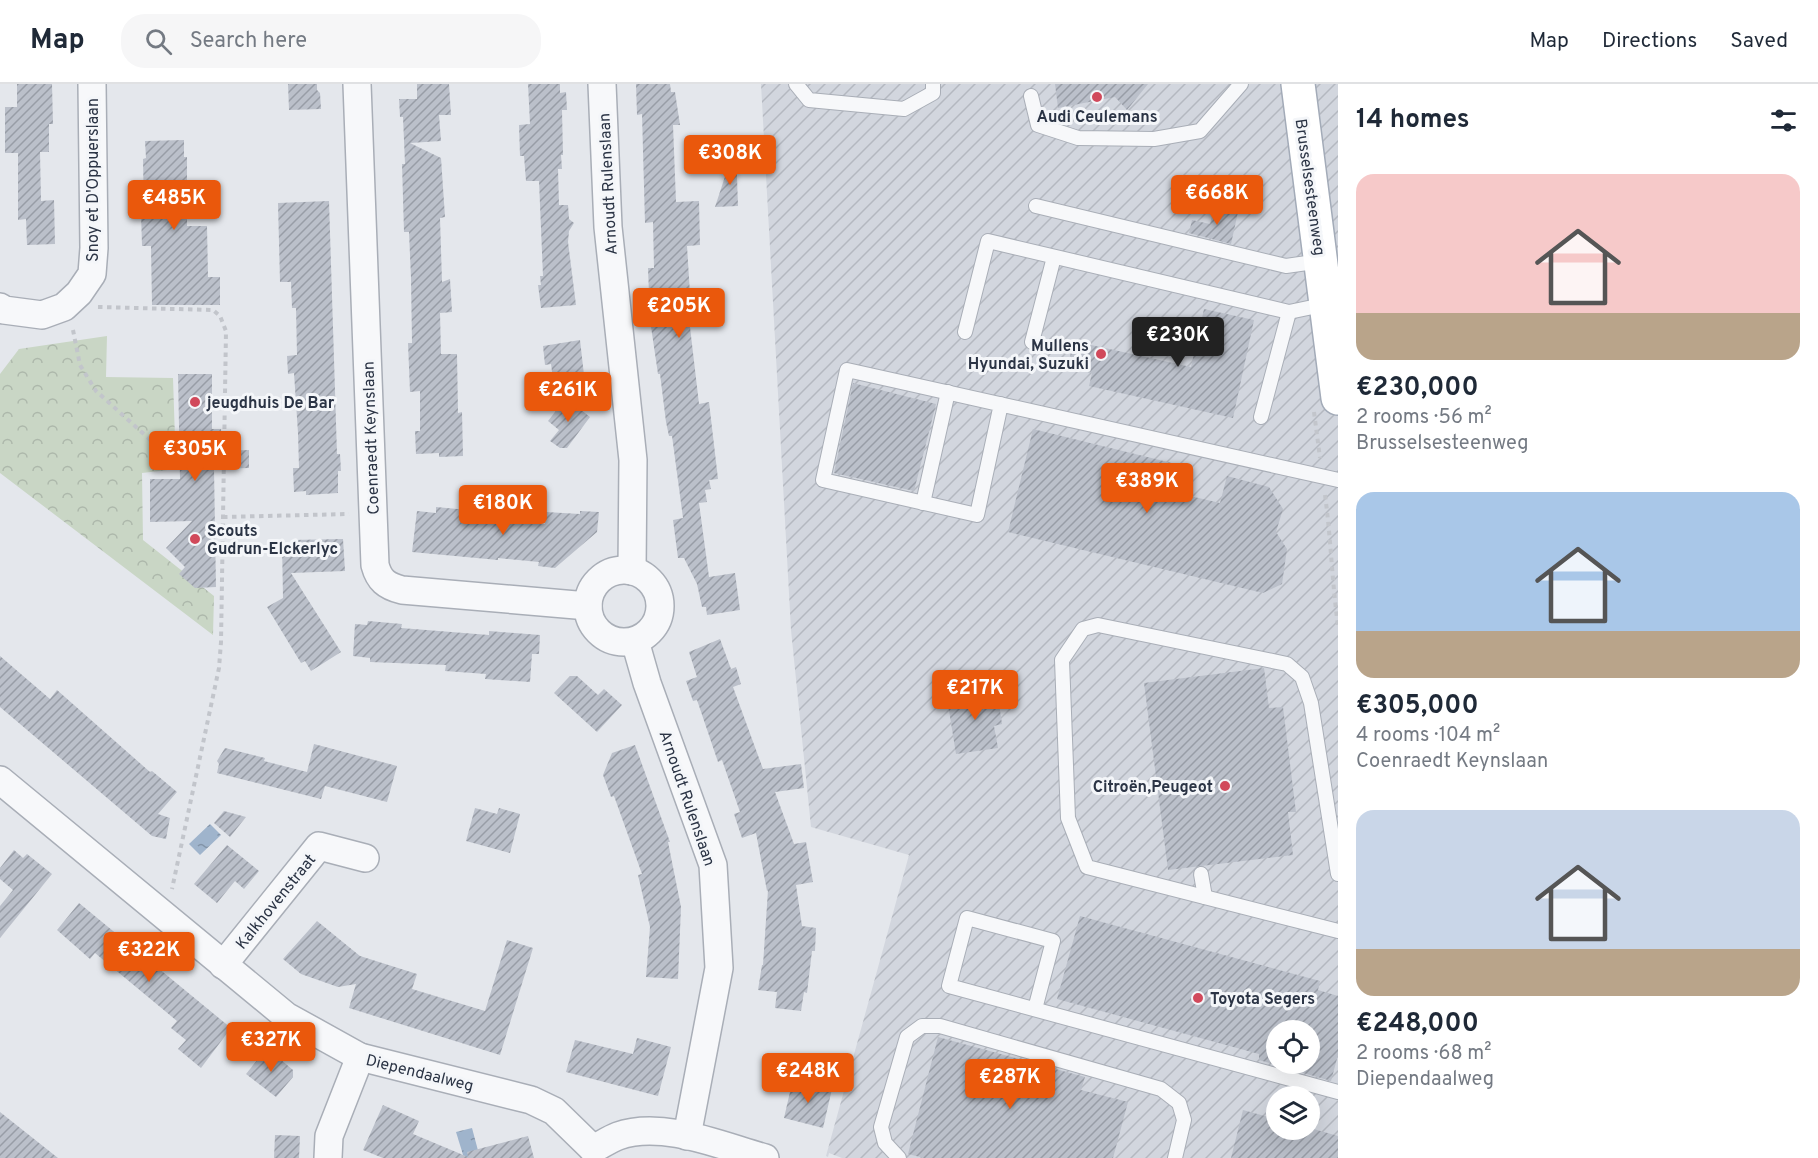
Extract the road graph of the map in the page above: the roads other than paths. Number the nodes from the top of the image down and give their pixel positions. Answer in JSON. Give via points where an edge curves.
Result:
{"nodes":[{"id":1,"x":92,"y":84,"type":"edge"},
{"id":2,"x":357,"y":84,"type":"edge"},
{"id":3,"x":602,"y":84,"type":"edge"},
{"id":4,"x":796,"y":84,"type":"edge"},
{"id":5,"x":933,"y":84,"type":"edge"},
{"id":6,"x":1241,"y":84,"type":"edge"},
{"id":7,"x":1298,"y":84,"type":"edge"},
{"id":8,"x":1031,"y":96,"type":"dead end"},
{"id":9,"x":1036,"y":206,"type":"dead end"},
{"id":10,"x":1054,"y":257,"type":"junction"},
{"id":11,"x":1321,"y":261,"type":"junction"},
{"id":12,"x":1327,"y":304,"type":"junction"},
{"id":13,"x":0,"y":307,"type":"edge"},
{"id":14,"x":1289,"y":312,"type":"junction"},
{"id":15,"x":964,"y":332,"type":"dead end"},
{"id":16,"x":1032,"y":342,"type":"dead end"},
{"id":17,"x":948,"y":392,"type":"junction"},
{"id":18,"x":1338,"y":398,"type":"edge"},
{"id":19,"x":1001,"y":404,"type":"junction"},
{"id":20,"x":1261,"y":417,"type":"dead end"},
{"id":21,"x":1338,"y":480,"type":"edge"},
{"id":22,"x":923,"y":503,"type":"junction"},
{"id":23,"x":632,"y":571,"type":"junction"},
{"id":24,"x":588,"y":606,"type":"junction"},
{"id":25,"x":635,"y":641,"type":"junction"},
{"id":26,"x":0,"y":780,"type":"edge"},
{"id":27,"x":365,"y":858,"type":"dead end"},
{"id":28,"x":1201,"y":874,"type":"dead end"},
{"id":29,"x":1338,"y":874,"type":"edge"},
{"id":30,"x":1204,"y":897,"type":"junction"},
{"id":31,"x":1338,"y":932,"type":"edge"},
{"id":32,"x":223,"y":965,"type":"junction"},
{"id":33,"x":1035,"y":1009,"type":"junction"},
{"id":34,"x":360,"y":1057,"type":"junction"},
{"id":35,"x":1338,"y":1092,"type":"edge"},
{"id":36,"x":687,"y":1136,"type":"junction"},
{"id":37,"x":593,"y":1153,"type":"edge"},
{"id":38,"x":328,"y":1158,"type":"edge"},
{"id":39,"x":765,"y":1158,"type":"edge"},
{"id":40,"x":899,"y":1158,"type":"edge"},
{"id":41,"x":1175,"y":1158,"type":"edge"}],
"edges":[{"from":1,"to":13,"type":"street","name":"Snoy et D'Oppuerslaan","via":[[92,274],[64,307],[42,315]]},
{"from":2,"to":24,"type":"street","name":"Coenraedt Keynslaan","via":[[378,577],[402,590]]},
{"from":3,"to":23,"type":"street","name":"Arnoudt Rulenslaan","via":[[608,227],[633,460]]},
{"from":4,"to":5,"type":"lane","via":[[809,100],[904,109],[933,93]]},
{"from":6,"to":8,"type":"lane","via":[[1200,131],[1154,138],[1078,138],[1038,125]]},
{"from":7,"to":11,"type":"main road","name":"Brusselsesteenweg"},
{"from":9,"to":11,"type":"lane","via":[[1286,266]]},
{"from":10,"to":14,"type":"lane"},
{"from":10,"to":15,"type":"lane","via":[[988,242]]},
{"from":10,"to":16,"type":"lane"},
{"from":11,"to":12,"type":"main road","name":"Brusselsesteenweg"},
{"from":12,"to":14,"type":"lane"},
{"from":12,"to":18,"type":"main road","name":"Brusselsesteenweg"},
{"from":14,"to":20,"type":"lane"},
{"from":17,"to":19,"type":"lane"},
{"from":17,"to":22,"type":"lane"},
{"from":17,"to":22,"type":"lane","via":[[847,370],[823,480]]},
{"from":19,"to":21,"type":"lane"},
{"from":19,"to":22,"type":"lane","via":[[977,515]]},
{"from":23,"to":24,"type":"street","via":[[611,572],[602,578],[594,585]]},
{"from":23,"to":25,"type":"street","via":[[652,583],[661,605],[654,627]]},
{"from":24,"to":25,"type":"street","via":[[594,627],[602,635],[612,641]]},
{"from":25,"to":36,"type":"street","name":"Arnoudt Rulenslaan","via":[[713,865],[719,968]]},
{"from":26,"to":32,"type":"street","name":"Diependaalweg"},
{"from":27,"to":32,"type":"street","name":"Kalkhovenstraat","via":[[319,846]]},
{"from":28,"to":30,"type":"lane"},
{"from":29,"to":30,"type":"lane","via":[[1311,703],[1302,677],[1287,663],[1098,625],[1083,629],[1062,660],[1068,818],[1077,844],[1088,867]]},
{"from":30,"to":31,"type":"lane"},
{"from":32,"to":34,"type":"street","name":"Diependaalweg","via":[[286,1016]]},
{"from":33,"to":33,"type":"lane","via":[[1053,941],[968,918],[949,986]]},
{"from":33,"to":35,"type":"lane"},
{"from":34,"to":37,"type":"street","name":"Diependaalweg","via":[[531,1100],[554,1111]]},
{"from":34,"to":38,"type":"street","via":[[328,1136]]},
{"from":36,"to":37,"type":"street","name":"Diependaalweg","via":[[646,1131],[620,1136]]},
{"from":36,"to":39,"type":"street","name":"Diependaalweg"},
{"from":40,"to":41,"type":"lane","via":[[885,1143],[881,1127],[907,1037],[922,1026],[940,1026],[1161,1089],[1179,1103],[1184,1120]]}]}
